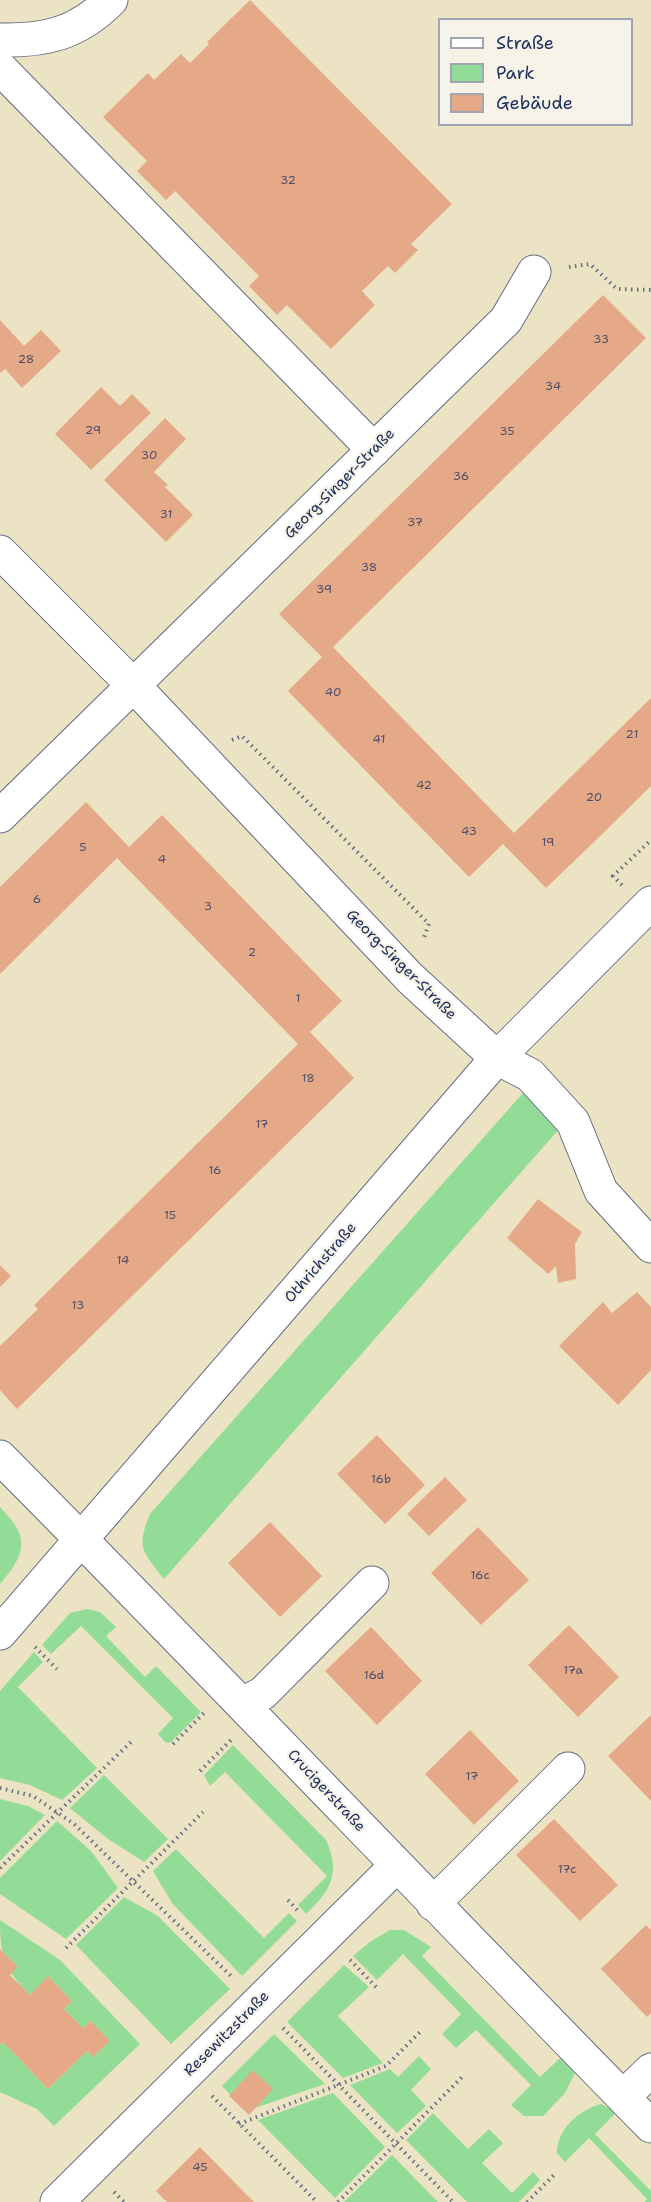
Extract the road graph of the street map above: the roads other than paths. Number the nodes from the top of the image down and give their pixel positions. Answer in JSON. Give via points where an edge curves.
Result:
{"nodes":[{"id":1,"x":111,"y":0,"type":"edge"},
{"id":2,"x":0,"y":40,"type":"edge"},
{"id":3,"x":0,"y":68,"type":"edge"},
{"id":4,"x":534,"y":272,"type":"road end"},
{"id":5,"x":374,"y":450,"type":"junction"},
{"id":6,"x":0,"y":552,"type":"edge"},
{"id":7,"x":135,"y":687,"type":"junction"},
{"id":8,"x":0,"y":816,"type":"edge"},
{"id":9,"x":651,"y":903,"type":"edge"},
{"id":10,"x":497,"y":1058,"type":"junction"},
{"id":11,"x":651,"y":1246,"type":"edge"},
{"id":12,"x":0,"y":1457,"type":"edge"},
{"id":13,"x":81,"y":1540,"type":"junction"},
{"id":14,"x":372,"y":1583,"type":"dead end"},
{"id":15,"x":0,"y":1633,"type":"edge"},
{"id":16,"x":243,"y":1704,"type":"junction"},
{"id":17,"x":568,"y":1769,"type":"dead end"},
{"id":18,"x":396,"y":1866,"type":"junction"},
{"id":19,"x":434,"y":1904,"type":"junction"},
{"id":20,"x":651,"y":2070,"type":"edge"},
{"id":21,"x":623,"y":2097,"type":"junction"},
{"id":22,"x":651,"y":2126,"type":"edge"},
{"id":23,"x":57,"y":2202,"type":"edge"}],
"edges":[{"from":1,"to":2,"type":"street","via":[[91,18],[57,36]]},
{"from":3,"to":5,"type":"street"},
{"from":4,"to":5,"type":"street","name":"Georg-Singer-Straße","via":[[506,320]]},
{"from":5,"to":7,"type":"street","name":"Georg-Singer-Straße"},
{"from":6,"to":7,"type":"street","name":"Georg-Singer-Straße"},
{"from":7,"to":8,"type":"street","name":"Georg-Singer-Straße"},
{"from":7,"to":10,"type":"street","name":"Georg-Singer-Straße","via":[[410,978]]},
{"from":9,"to":10,"type":"street","name":"Othrichstraße"},
{"from":10,"to":11,"type":"street","name":"Georg-Singer-Straße","via":[[530,1076],[573,1122],[601,1191]]},
{"from":10,"to":13,"type":"street","name":"Othrichstraße"},
{"from":12,"to":13,"type":"street","name":"Crucigerstraße"},
{"from":13,"to":15,"type":"street","name":"Othrichstraße"},
{"from":13,"to":16,"type":"street","name":"Crucigerstraße"},
{"from":14,"to":16,"type":"street","via":[[263,1693]]},
{"from":16,"to":18,"type":"street","name":"Crucigerstraße"},
{"from":17,"to":19,"type":"street"},
{"from":18,"to":19,"type":"street","name":"Crucigerstraße"},
{"from":18,"to":23,"type":"street","name":"Resewitzstraße"},
{"from":19,"to":21,"type":"street","name":"Crucigerstraße"},
{"from":20,"to":21,"type":"street"},
{"from":21,"to":22,"type":"street","name":"Crucigerstraße"}]}
